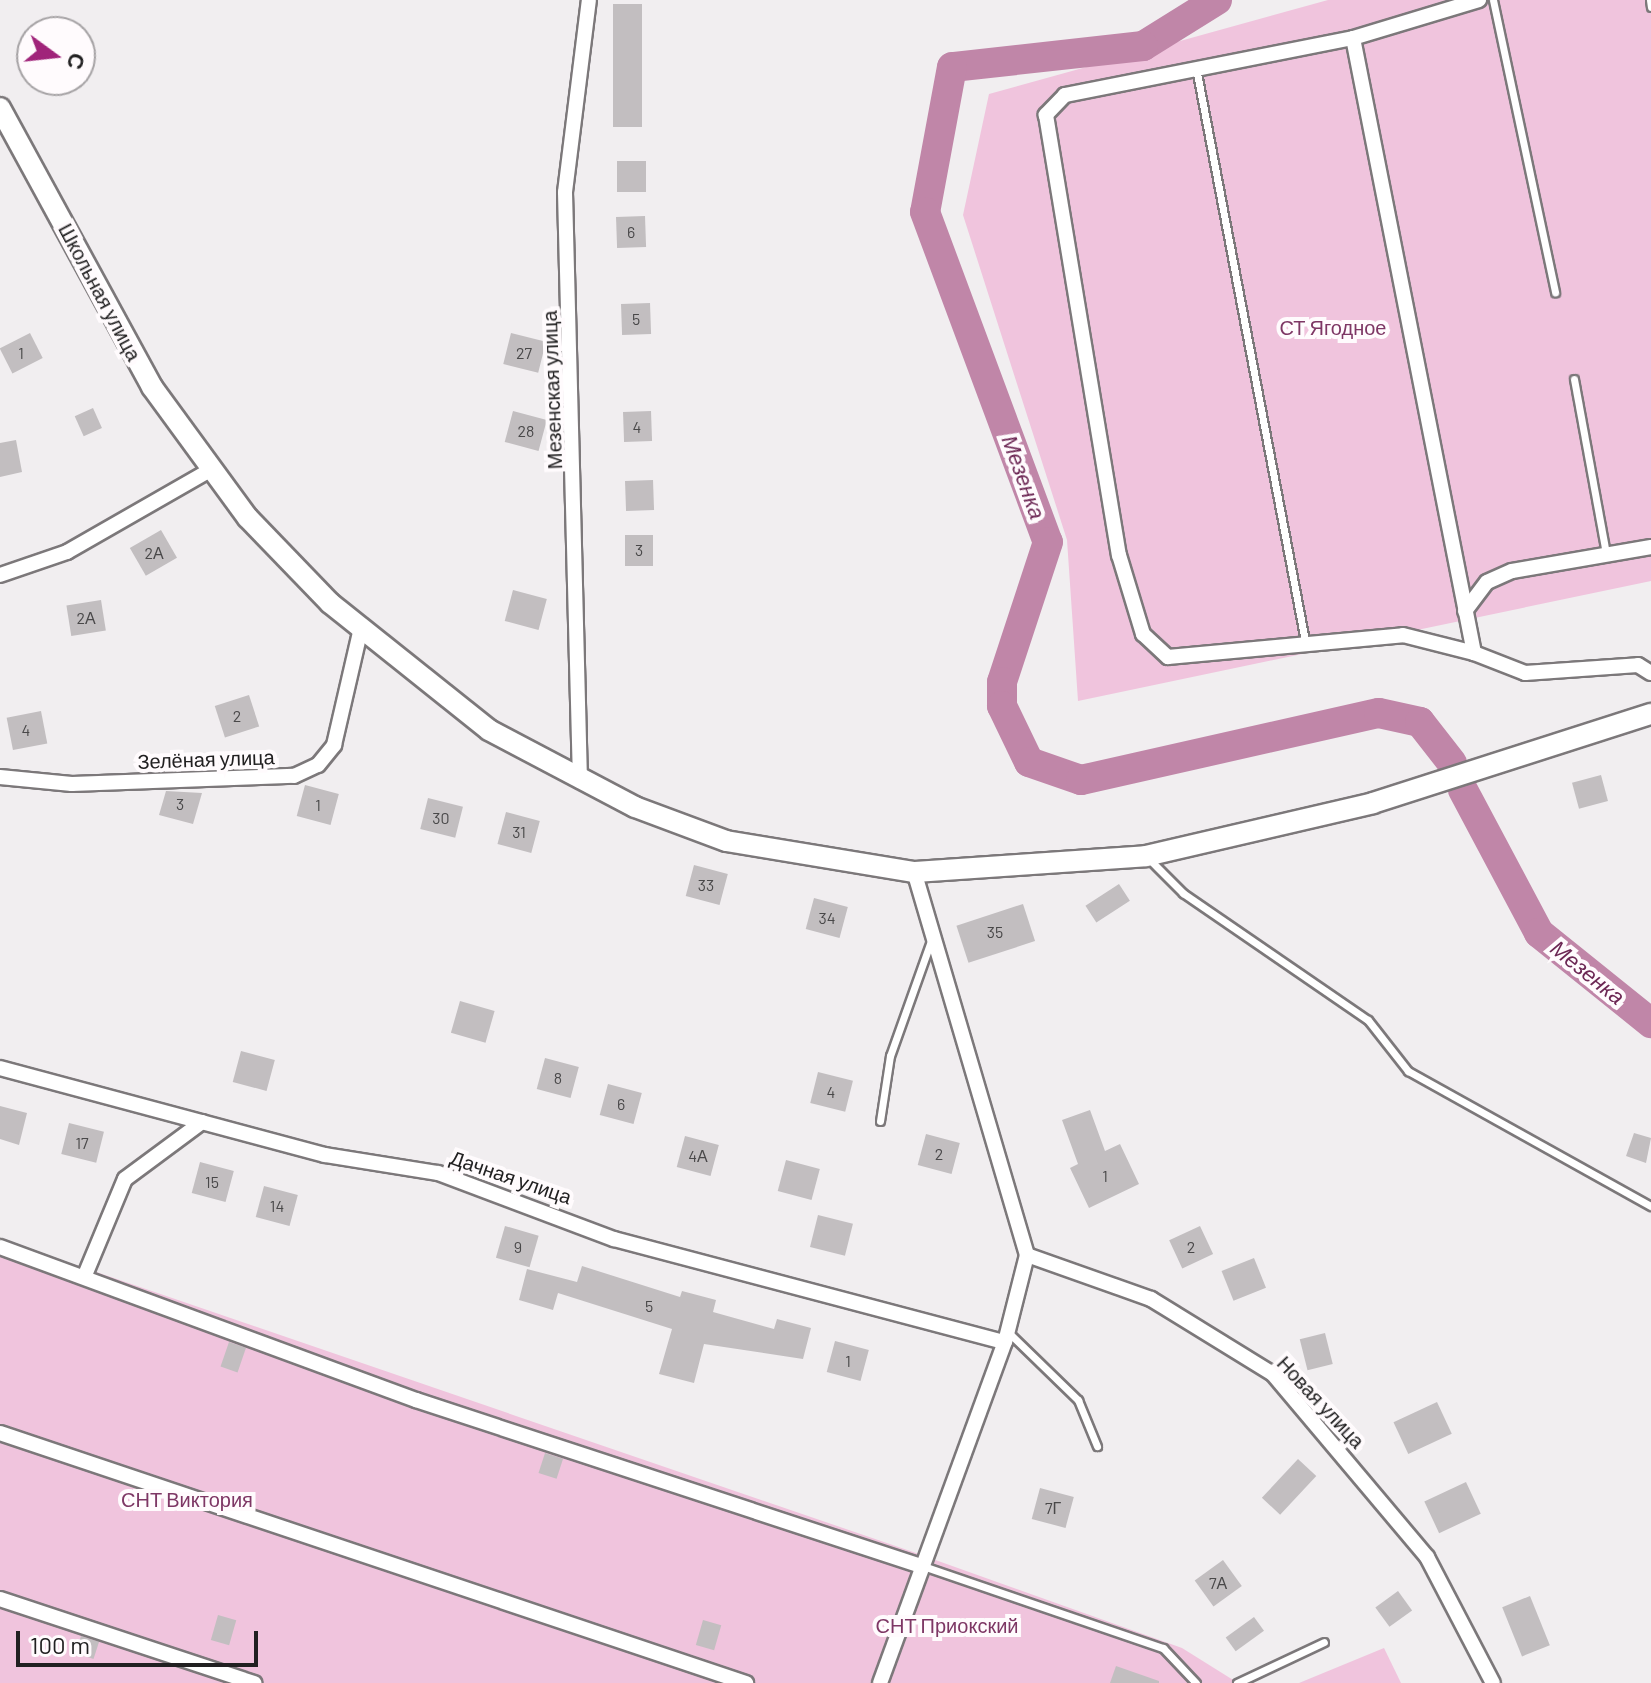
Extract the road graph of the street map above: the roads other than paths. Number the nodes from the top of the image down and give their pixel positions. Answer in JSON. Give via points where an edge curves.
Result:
{"nodes":[{"id":1,"x":589,"y":0,"type":"edge"},
{"id":2,"x":1479,"y":0,"type":"edge"},
{"id":3,"x":1493,"y":0,"type":"edge"},
{"id":4,"x":1650,"y":0,"type":"edge"},
{"id":5,"x":1651,"y":7,"type":"edge"},
{"id":6,"x":1353,"y":38,"type":"junction"},
{"id":7,"x":1197,"y":73,"type":"junction"},
{"id":8,"x":0,"y":108,"type":"edge"},
{"id":9,"x":6,"y":133,"type":"edge"},
{"id":10,"x":1555,"y":292,"type":"dead end"},
{"id":11,"x":1574,"y":379,"type":"dead end"},
{"id":12,"x":210,"y":470,"type":"junction"},
{"id":13,"x":1651,"y":547,"type":"edge"},
{"id":14,"x":1607,"y":556,"type":"junction"},
{"id":15,"x":0,"y":575,"type":"edge"},
{"id":16,"x":1465,"y":611,"type":"junction"},
{"id":17,"x":360,"y":632,"type":"junction"},
{"id":18,"x":1305,"y":641,"type":"junction"},
{"id":19,"x":1474,"y":653,"type":"junction"},
{"id":20,"x":1651,"y":673,"type":"edge"},
{"id":21,"x":1651,"y":714,"type":"edge"},
{"id":22,"x":0,"y":777,"type":"edge"},
{"id":23,"x":580,"y":781,"type":"junction"},
{"id":24,"x":1146,"y":856,"type":"junction"},
{"id":25,"x":914,"y":872,"type":"junction"},
{"id":26,"x":934,"y":932,"type":"junction"},
{"id":27,"x":0,"y":1068,"type":"edge"},
{"id":28,"x":880,"y":1121,"type":"dead end"},
{"id":29,"x":202,"y":1122,"type":"junction"},
{"id":30,"x":1651,"y":1206,"type":"edge"},
{"id":31,"x":0,"y":1247,"type":"edge"},
{"id":32,"x":1027,"y":1255,"type":"junction"},
{"id":33,"x":85,"y":1275,"type":"junction"},
{"id":34,"x":1006,"y":1337,"type":"junction"},
{"id":35,"x":0,"y":1433,"type":"edge"},
{"id":36,"x":1097,"y":1446,"type":"dead end"},
{"id":37,"x":921,"y":1566,"type":"junction"},
{"id":38,"x":0,"y":1599,"type":"edge"},
{"id":39,"x":1324,"y":1642,"type":"dead end"},
{"id":40,"x":254,"y":1683,"type":"edge"},
{"id":41,"x":746,"y":1683,"type":"edge"},
{"id":42,"x":880,"y":1683,"type":"edge"},
{"id":43,"x":1196,"y":1683,"type":"edge"},
{"id":44,"x":1237,"y":1683,"type":"edge"},
{"id":45,"x":1493,"y":1683,"type":"edge"}],
"edges":[{"from":1,"to":23,"type":"street","name":"Мезенская улица","via":[[565,192]]},
{"from":2,"to":6,"type":"street"},
{"from":3,"to":10,"type":"lane"},
{"from":4,"to":5,"type":"lane"},
{"from":6,"to":7,"type":"street"},
{"from":6,"to":16,"type":"street"},
{"from":7,"to":18,"type":"lane"},
{"from":7,"to":18,"type":"street","via":[[1065,95],[1046,115],[1119,555],[1143,634],[1168,657]]},
{"from":8,"to":9,"type":"main road","name":"Школьная улица"},
{"from":9,"to":12,"type":"main road","name":"Школьная улица","via":[[152,387]]},
{"from":11,"to":14,"type":"lane"},
{"from":12,"to":15,"type":"street","via":[[67,552]]},
{"from":12,"to":17,"type":"main road","name":"Школьная улица"},
{"from":13,"to":14,"type":"street"},
{"from":14,"to":16,"type":"street","via":[[1512,571],[1487,582]]},
{"from":16,"to":19,"type":"street"},
{"from":17,"to":22,"type":"street","name":"Зелёная улица","via":[[334,745],[318,765],[294,776],[72,784]]},
{"from":17,"to":23,"type":"main road","name":"Школьная улица","via":[[489,730]]},
{"from":18,"to":19,"type":"street","via":[[1403,635]]},
{"from":19,"to":20,"type":"street","via":[[1525,673],[1638,665]]},
{"from":21,"to":24,"type":"main road","name":"Школьная улица","via":[[1373,803]]},
{"from":23,"to":25,"type":"main road","name":"Школьная улица","via":[[726,841]]},
{"from":24,"to":25,"type":"main road","name":"Школьная улица"},
{"from":24,"to":30,"type":"lane","via":[[1183,893],[1368,1020],[1408,1071]]},
{"from":25,"to":26,"type":"street"},
{"from":26,"to":28,"type":"lane","via":[[890,1056]]},
{"from":26,"to":32,"type":"street"},
{"from":27,"to":29,"type":"street","name":"Дачная улица"},
{"from":29,"to":33,"type":"street","via":[[125,1179]]},
{"from":29,"to":34,"type":"street","name":"Дачная улица","via":[[325,1155],[438,1173],[614,1239]]},
{"from":31,"to":33,"type":"street"},
{"from":32,"to":34,"type":"street"},
{"from":32,"to":45,"type":"street","name":"Новая улица","via":[[1138,1293],[1273,1374],[1427,1557]]},
{"from":33,"to":37,"type":"street","via":[[416,1400]]},
{"from":34,"to":36,"type":"lane","via":[[1078,1400]]},
{"from":34,"to":37,"type":"street"},
{"from":35,"to":41,"type":"street"},
{"from":37,"to":42,"type":"street"},
{"from":37,"to":43,"type":"lane","via":[[1163,1648]]},
{"from":38,"to":40,"type":"street"},
{"from":39,"to":44,"type":"lane"}]}
